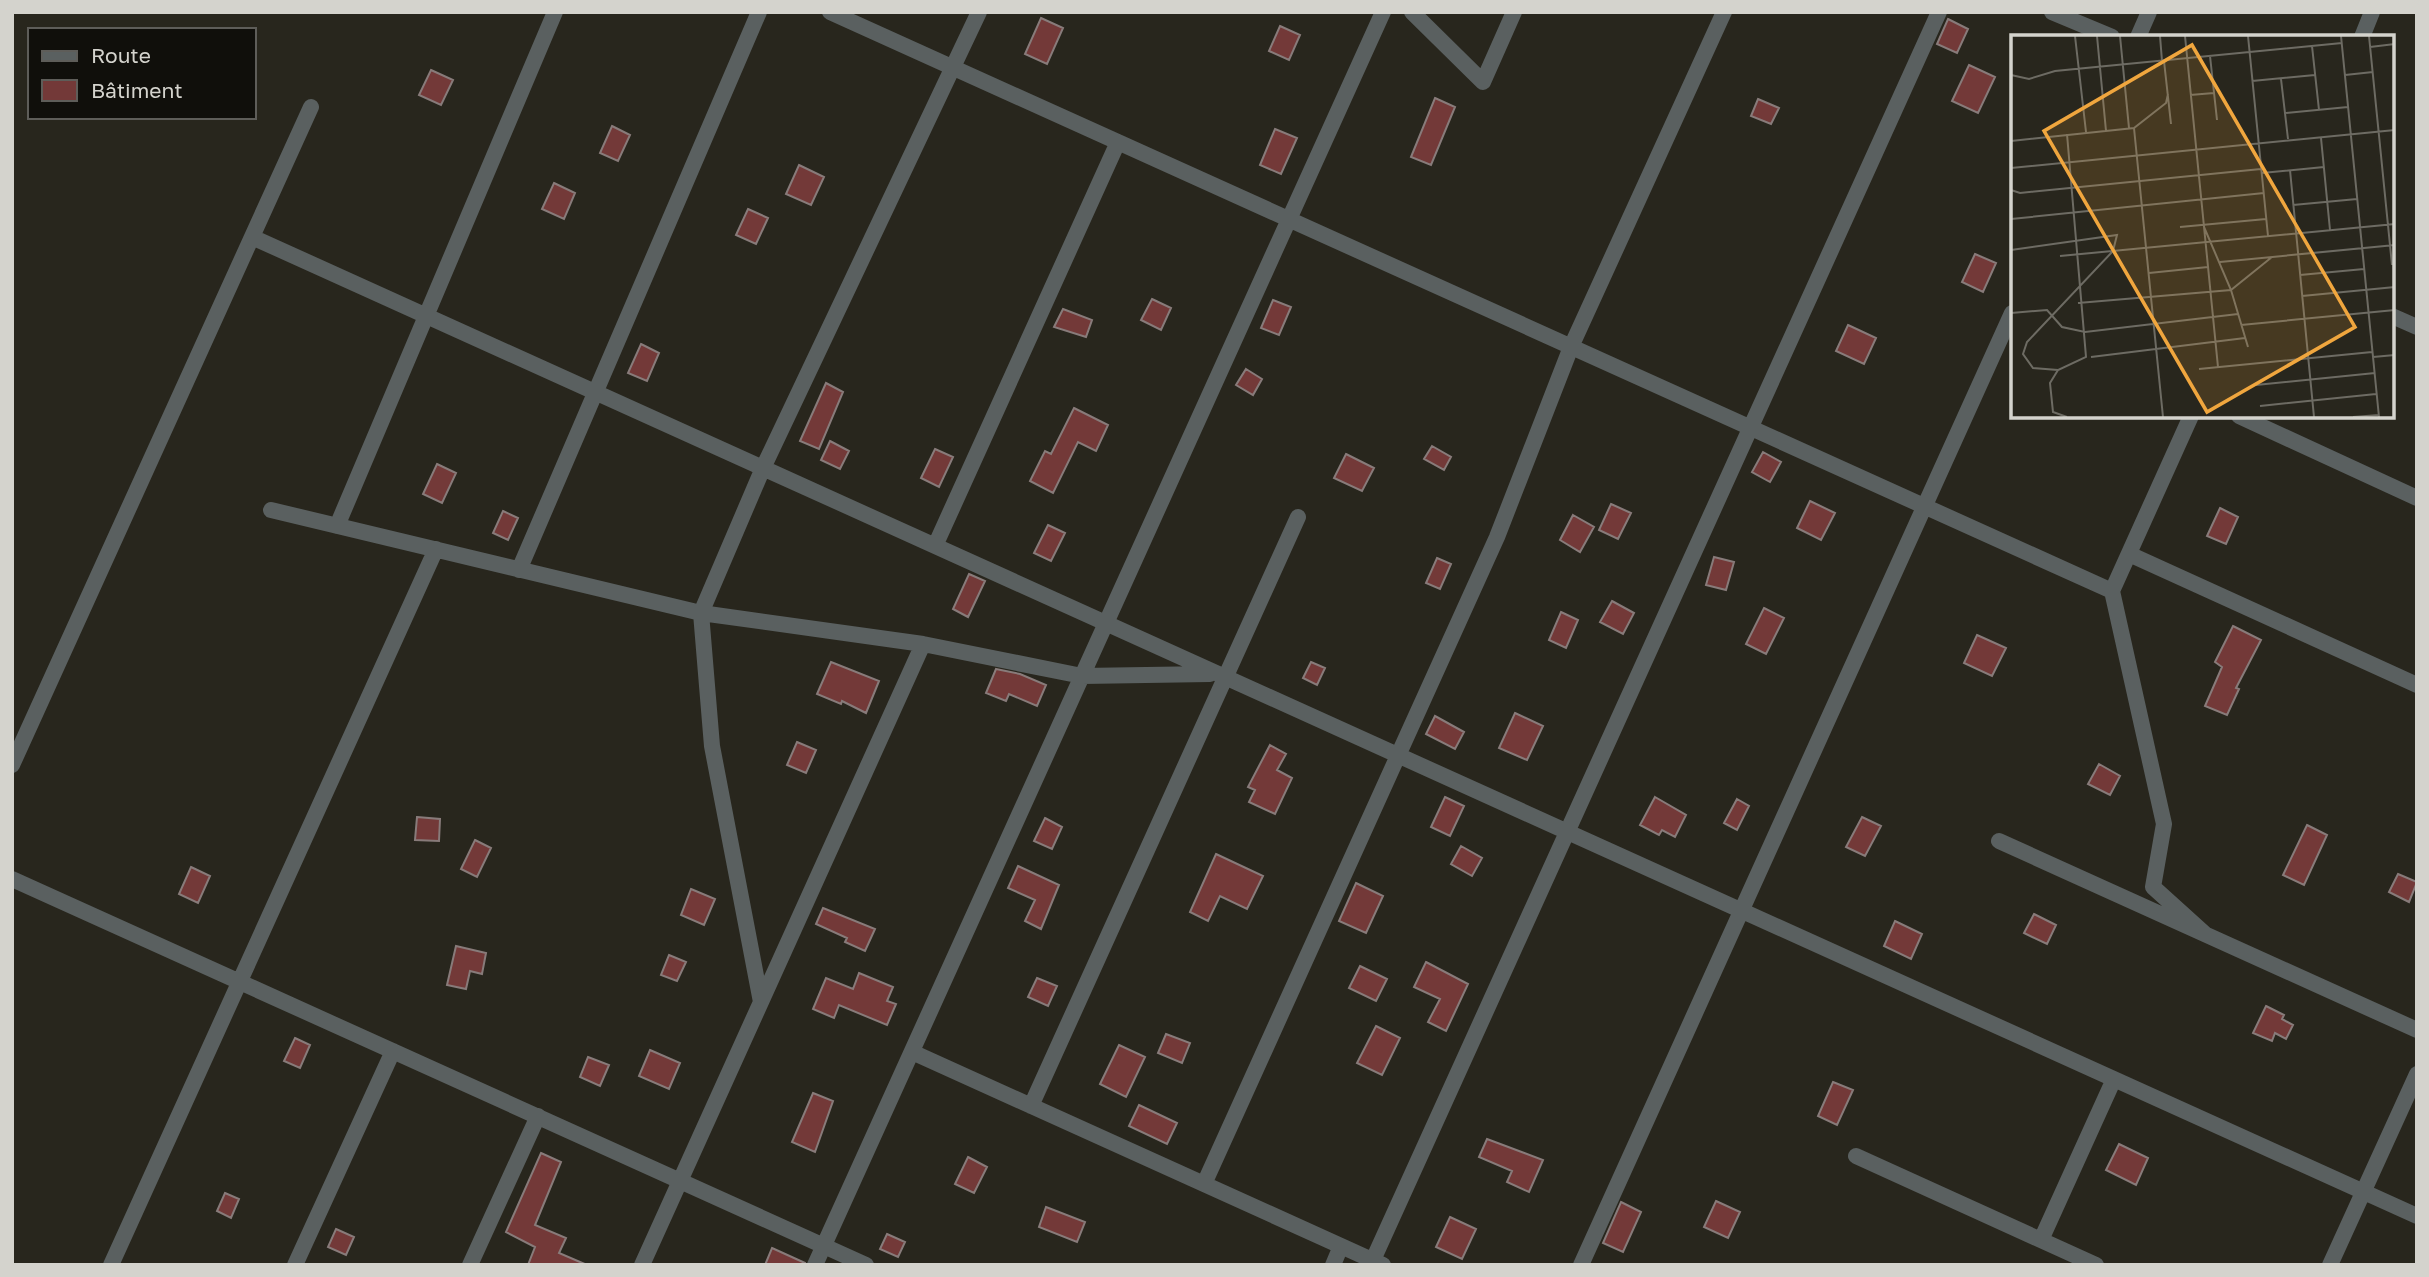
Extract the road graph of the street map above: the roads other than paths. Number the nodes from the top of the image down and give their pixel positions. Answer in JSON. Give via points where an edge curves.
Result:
{"nodes":[{"id":1,"x":555,"y":12,"type":"edge"},
{"id":2,"x":759,"y":12,"type":"edge"},
{"id":3,"x":830,"y":12,"type":"edge"},
{"id":4,"x":979,"y":12,"type":"edge"},
{"id":5,"x":1383,"y":12,"type":"edge"},
{"id":6,"x":1412,"y":12,"type":"edge"},
{"id":7,"x":1514,"y":12,"type":"edge"},
{"id":8,"x":1724,"y":12,"type":"edge"},
{"id":9,"x":1939,"y":12,"type":"edge"},
{"id":10,"x":2052,"y":12,"type":"edge"},
{"id":11,"x":2149,"y":12,"type":"edge"},
{"id":12,"x":2372,"y":12,"type":"edge"},
{"id":13,"x":2107,"y":35,"type":"edge"},
{"id":14,"x":2139,"y":35,"type":"edge"},
{"id":15,"x":2363,"y":35,"type":"edge"},
{"id":16,"x":953,"y":68,"type":"junction"},
{"id":17,"x":311,"y":107,"type":"dead end"},
{"id":18,"x":1118,"y":142,"type":"junction"},
{"id":19,"x":1289,"y":219,"type":"junction"},
{"id":20,"x":251,"y":237,"type":"junction"},
{"id":21,"x":2011,"y":315,"type":"edge"},
{"id":22,"x":426,"y":316,"type":"junction"},
{"id":23,"x":2394,"y":317,"type":"edge"},
{"id":24,"x":2417,"y":327,"type":"edge"},
{"id":25,"x":1571,"y":347,"type":"junction"},
{"id":26,"x":595,"y":393,"type":"junction"},
{"id":27,"x":2190,"y":418,"type":"edge"},
{"id":28,"x":2243,"y":418,"type":"edge"},
{"id":29,"x":1750,"y":428,"type":"junction"},
{"id":30,"x":763,"y":468,"type":"junction"},
{"id":31,"x":2417,"y":498,"type":"edge"},
{"id":32,"x":1925,"y":507,"type":"junction"},
{"id":33,"x":271,"y":510,"type":"dead end"},
{"id":34,"x":1298,"y":517,"type":"dead end"},
{"id":35,"x":337,"y":526,"type":"junction"},
{"id":36,"x":935,"y":547,"type":"junction"},
{"id":37,"x":436,"y":549,"type":"junction"},
{"id":38,"x":2129,"y":554,"type":"junction"},
{"id":39,"x":519,"y":570,"type":"junction"},
{"id":40,"x":2112,"y":591,"type":"junction"},
{"id":41,"x":701,"y":613,"type":"junction"},
{"id":42,"x":1105,"y":623,"type":"junction"},
{"id":43,"x":923,"y":644,"type":"junction"},
{"id":44,"x":1082,"y":676,"type":"junction"},
{"id":45,"x":1221,"y":676,"type":"junction"},
{"id":46,"x":2417,"y":685,"type":"edge"},
{"id":47,"x":1398,"y":755,"type":"junction"},
{"id":48,"x":12,"y":765,"type":"edge"},
{"id":49,"x":1567,"y":832,"type":"junction"},
{"id":50,"x":1999,"y":841,"type":"dead end"},
{"id":51,"x":12,"y":879,"type":"edge"},
{"id":52,"x":1742,"y":911,"type":"junction"},
{"id":53,"x":2205,"y":934,"type":"junction"},
{"id":54,"x":240,"y":982,"type":"junction"},
{"id":55,"x":761,"y":1002,"type":"junction"},
{"id":56,"x":2417,"y":1030,"type":"edge"},
{"id":57,"x":393,"y":1051,"type":"junction"},
{"id":58,"x":912,"y":1052,"type":"junction"},
{"id":59,"x":2417,"y":1074,"type":"edge"},
{"id":60,"x":2115,"y":1079,"type":"junction"},
{"id":61,"x":1031,"y":1106,"type":"junction"},
{"id":62,"x":538,"y":1116,"type":"junction"},
{"id":63,"x":1856,"y":1156,"type":"dead end"},
{"id":64,"x":680,"y":1181,"type":"junction"},
{"id":65,"x":1204,"y":1184,"type":"junction"},
{"id":66,"x":2364,"y":1192,"type":"junction"},
{"id":67,"x":2417,"y":1216,"type":"edge"},
{"id":68,"x":2041,"y":1240,"type":"junction"},
{"id":69,"x":824,"y":1245,"type":"junction"},
{"id":70,"x":1342,"y":1246,"type":"junction"},
{"id":71,"x":1378,"y":1262,"type":"edge"},
{"id":72,"x":111,"y":1265,"type":"edge"},
{"id":73,"x":295,"y":1265,"type":"edge"},
{"id":74,"x":470,"y":1265,"type":"edge"},
{"id":75,"x":642,"y":1265,"type":"edge"},
{"id":76,"x":815,"y":1265,"type":"edge"},
{"id":77,"x":866,"y":1265,"type":"edge"},
{"id":78,"x":1333,"y":1265,"type":"edge"},
{"id":79,"x":1581,"y":1265,"type":"edge"},
{"id":80,"x":2096,"y":1265,"type":"edge"},
{"id":81,"x":2330,"y":1265,"type":"edge"}],
"edges":[{"from":1,"to":22,"type":"street"},
{"from":2,"to":26,"type":"street"},
{"from":3,"to":16,"type":"street"},
{"from":4,"to":16,"type":"street"},
{"from":5,"to":19,"type":"street"},
{"from":6,"to":7,"type":"street","via":[[1483,82]]},
{"from":8,"to":25,"type":"street"},
{"from":9,"to":29,"type":"street"},
{"from":10,"to":13,"type":"street"},
{"from":11,"to":14,"type":"street"},
{"from":12,"to":15,"type":"street"},
{"from":16,"to":18,"type":"street"},
{"from":16,"to":30,"type":"street"},
{"from":17,"to":20,"type":"street"},
{"from":18,"to":19,"type":"street"},
{"from":18,"to":36,"type":"street"},
{"from":19,"to":25,"type":"street"},
{"from":19,"to":42,"type":"street"},
{"from":20,"to":22,"type":"street"},
{"from":20,"to":48,"type":"street"},
{"from":21,"to":32,"type":"street"},
{"from":22,"to":26,"type":"street"},
{"from":22,"to":35,"type":"street"},
{"from":23,"to":24,"type":"street"},
{"from":25,"to":29,"type":"street"},
{"from":25,"to":47,"type":"street","via":[[1497,537]]},
{"from":26,"to":30,"type":"street"},
{"from":26,"to":39,"type":"street"},
{"from":27,"to":38,"type":"street"},
{"from":28,"to":31,"type":"street"},
{"from":29,"to":32,"type":"street"},
{"from":29,"to":49,"type":"street"},
{"from":30,"to":36,"type":"street"},
{"from":30,"to":41,"type":"street"},
{"from":32,"to":40,"type":"street"},
{"from":32,"to":52,"type":"street"},
{"from":33,"to":35,"type":"street"},
{"from":34,"to":45,"type":"street"},
{"from":35,"to":37,"type":"street"},
{"from":36,"to":42,"type":"street"},
{"from":37,"to":39,"type":"street"},
{"from":37,"to":54,"type":"street"},
{"from":38,"to":40,"type":"street"},
{"from":38,"to":46,"type":"street"},
{"from":39,"to":41,"type":"street"},
{"from":40,"to":53,"type":"street","via":[[2164,824],[2153,887]]},
{"from":41,"to":43,"type":"street"},
{"from":41,"to":55,"type":"street","via":[[712,746]]},
{"from":42,"to":44,"type":"street"},
{"from":42,"to":45,"type":"street"},
{"from":43,"to":44,"type":"street"},
{"from":43,"to":55,"type":"street"},
{"from":44,"to":45,"type":"street"},
{"from":44,"to":58,"type":"street"},
{"from":45,"to":47,"type":"street"},
{"from":45,"to":61,"type":"street"},
{"from":47,"to":49,"type":"street"},
{"from":47,"to":65,"type":"street"},
{"from":49,"to":52,"type":"street"},
{"from":49,"to":71,"type":"street"},
{"from":50,"to":53,"type":"street"},
{"from":51,"to":54,"type":"street"},
{"from":52,"to":60,"type":"street"},
{"from":52,"to":79,"type":"street"},
{"from":53,"to":56,"type":"street"},
{"from":54,"to":57,"type":"street"},
{"from":54,"to":72,"type":"street"},
{"from":55,"to":64,"type":"street"},
{"from":57,"to":62,"type":"street"},
{"from":57,"to":73,"type":"street"},
{"from":58,"to":61,"type":"street"},
{"from":58,"to":69,"type":"street"},
{"from":59,"to":66,"type":"street"},
{"from":60,"to":66,"type":"street"},
{"from":60,"to":68,"type":"street"},
{"from":61,"to":65,"type":"street"},
{"from":62,"to":64,"type":"street"},
{"from":62,"to":74,"type":"street"},
{"from":63,"to":68,"type":"street"},
{"from":64,"to":69,"type":"street"},
{"from":64,"to":75,"type":"street"},
{"from":65,"to":70,"type":"street"},
{"from":66,"to":67,"type":"street"},
{"from":66,"to":81,"type":"street"},
{"from":68,"to":80,"type":"street"},
{"from":69,"to":76,"type":"street"},
{"from":69,"to":77,"type":"street"},
{"from":70,"to":71,"type":"street"},
{"from":70,"to":78,"type":"street"}]}
